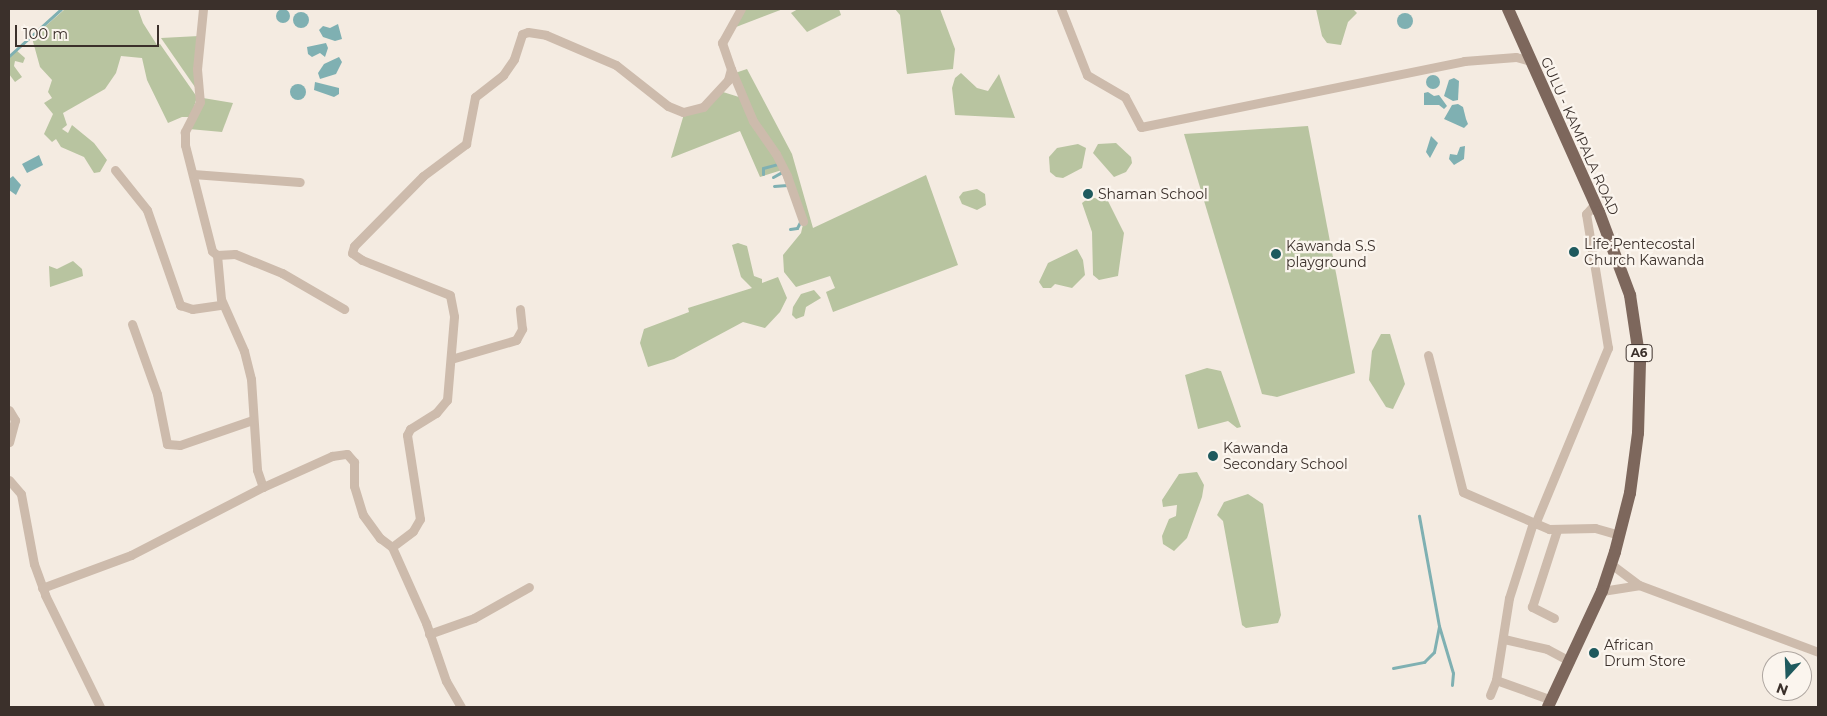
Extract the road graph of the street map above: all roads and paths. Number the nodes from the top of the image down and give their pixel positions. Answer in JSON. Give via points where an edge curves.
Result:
{"nodes":[{"id":1,"x":203,"y":9,"type":"edge"},
{"id":2,"x":741,"y":9,"type":"edge"},
{"id":3,"x":1061,"y":9,"type":"edge"},
{"id":4,"x":1508,"y":9,"type":"edge"},
{"id":5,"x":1531,"y":61,"type":"junction"},
{"id":6,"x":731,"y":69,"type":"junction"},
{"id":7,"x":721,"y":90,"type":"junction"},
{"id":8,"x":742,"y":97,"type":"junction"},
{"id":9,"x":115,"y":170,"type":"dead end"},
{"id":10,"x":193,"y":174,"type":"junction"},
{"id":11,"x":300,"y":182,"type":"dead end"},
{"id":12,"x":1595,"y":204,"type":"junction"},
{"id":13,"x":803,"y":221,"type":"dead end"},
{"id":14,"x":217,"y":255,"type":"junction"},
{"id":15,"x":222,"y":305,"type":"junction"},
{"id":16,"x":520,"y":308,"type":"dead end"},
{"id":17,"x":344,"y":309,"type":"dead end"},
{"id":18,"x":132,"y":324,"type":"dead end"},
{"id":19,"x":1428,"y":355,"type":"dead end"},
{"id":20,"x":451,"y":359,"type":"junction"},
{"id":21,"x":9,"y":410,"type":"edge"},
{"id":22,"x":252,"y":420,"type":"junction"},
{"id":23,"x":9,"y":442,"type":"edge"},
{"id":24,"x":9,"y":472,"type":"edge"},
{"id":25,"x":9,"y":480,"type":"edge"},
{"id":26,"x":263,"y":488,"type":"junction"},
{"id":27,"x":1534,"y":524,"type":"junction"},
{"id":28,"x":1557,"y":530,"type":"junction"},
{"id":29,"x":1619,"y":535,"type":"junction"},
{"id":30,"x":392,"y":547,"type":"junction"},
{"id":31,"x":1611,"y":564,"type":"junction"},
{"id":32,"x":1639,"y":585,"type":"junction"},
{"id":33,"x":530,"y":587,"type":"dead end"},
{"id":34,"x":42,"y":588,"type":"junction"},
{"id":35,"x":1602,"y":590,"type":"junction"},
{"id":36,"x":1554,"y":618,"type":"dead end"},
{"id":37,"x":429,"y":634,"type":"junction"},
{"id":38,"x":1504,"y":639,"type":"junction"},
{"id":39,"x":1818,"y":652,"type":"edge"},
{"id":40,"x":1570,"y":661,"type":"junction"},
{"id":41,"x":1496,"y":680,"type":"junction"},
{"id":42,"x":1490,"y":695,"type":"dead end"},
{"id":43,"x":1550,"y":703,"type":"edge"},
{"id":44,"x":100,"y":707,"type":"edge"},
{"id":45,"x":462,"y":707,"type":"edge"}],
"edges":[{"from":1,"to":10,"type":"street","via":[[197,70],[200,102],[185,132]]},
{"from":2,"to":6,"type":"street","via":[[722,44]]},
{"from":3,"to":5,"type":"street","via":[[1087,75],[1125,97],[1141,127],[1464,61],[1516,57]]},
{"from":4,"to":5,"type":"main road","name":"GULU - KAMPALA ROAD","number":"A6"},
{"from":5,"to":12,"type":"main road","name":"GULU - KAMPALA ROAD","number":"A6"},
{"from":6,"to":7,"type":"street"},
{"from":6,"to":8,"type":"street"},
{"from":7,"to":8,"type":"street"},
{"from":7,"to":20,"type":"street","via":[[703,107],[683,112],[668,106],[616,65],[546,35],[528,32],[519,37],[514,59],[503,75],[475,97],[466,144],[423,176],[352,251],[362,260],[450,295],[454,316]]},
{"from":8,"to":13,"type":"street","via":[[753,121],[776,154],[792,187]]},
{"from":9,"to":15,"type":"street","via":[[147,210],[180,305],[192,309]]},
{"from":10,"to":11,"type":"street"},
{"from":10,"to":14,"type":"street","via":[[212,252]]},
{"from":12,"to":27,"type":"street","via":[[1586,214],[1608,348]]},
{"from":12,"to":29,"type":"main road","name":"GULU - KAMPALA ROAD","number":"A6","via":[[1630,295],[1640,362],[1638,433],[1630,493]]},
{"from":14,"to":15,"type":"street"},
{"from":14,"to":17,"type":"street","via":[[235,254],[282,273]]},
{"from":15,"to":22,"type":"street","via":[[249,370]]},
{"from":16,"to":20,"type":"street","via":[[522,328],[516,340]]},
{"from":18,"to":22,"type":"street","via":[[157,394],[166,444],[180,445]]},
{"from":19,"to":27,"type":"street","via":[[1463,492]]},
{"from":20,"to":30,"type":"street","via":[[450,392],[444,406],[408,432],[407,451],[419,497],[420,519],[413,531]]},
{"from":21,"to":23,"type":"street","via":[[15,420]]},
{"from":22,"to":26,"type":"street","via":[[257,470]]},
{"from":24,"to":25,"type":"street"},
{"from":25,"to":34,"type":"street","via":[[21,494],[34,564]]},
{"from":26,"to":30,"type":"street","via":[[332,456],[348,454],[354,462],[354,486],[363,515],[380,538]]},
{"from":26,"to":34,"type":"street","via":[[131,555]]},
{"from":27,"to":28,"type":"street"},
{"from":27,"to":38,"type":"street","via":[[1509,598]]},
{"from":28,"to":29,"type":"street","via":[[1595,528]]},
{"from":28,"to":36,"type":"street","via":[[1532,607]]},
{"from":29,"to":31,"type":"main road","name":"GULU - KAMPALA ROAD","number":"A6"},
{"from":30,"to":37,"type":"street"},
{"from":31,"to":32,"type":"street"},
{"from":31,"to":35,"type":"main road","name":"GULU - KAMPALA ROAD","number":"A6"},
{"from":32,"to":35,"type":"street"},
{"from":32,"to":39,"type":"street"},
{"from":33,"to":37,"type":"street","via":[[474,618]]},
{"from":34,"to":44,"type":"street"},
{"from":35,"to":40,"type":"main road","name":"GULU - KAMPALA ROAD","number":"A6"},
{"from":37,"to":45,"type":"street","via":[[446,682]]},
{"from":38,"to":40,"type":"street","via":[[1547,649]]},
{"from":38,"to":41,"type":"street"},
{"from":40,"to":43,"type":"main road","name":"GULU - KAMPALA ROAD","number":"A6"},
{"from":41,"to":42,"type":"street"},
{"from":41,"to":43,"type":"street"}]}
